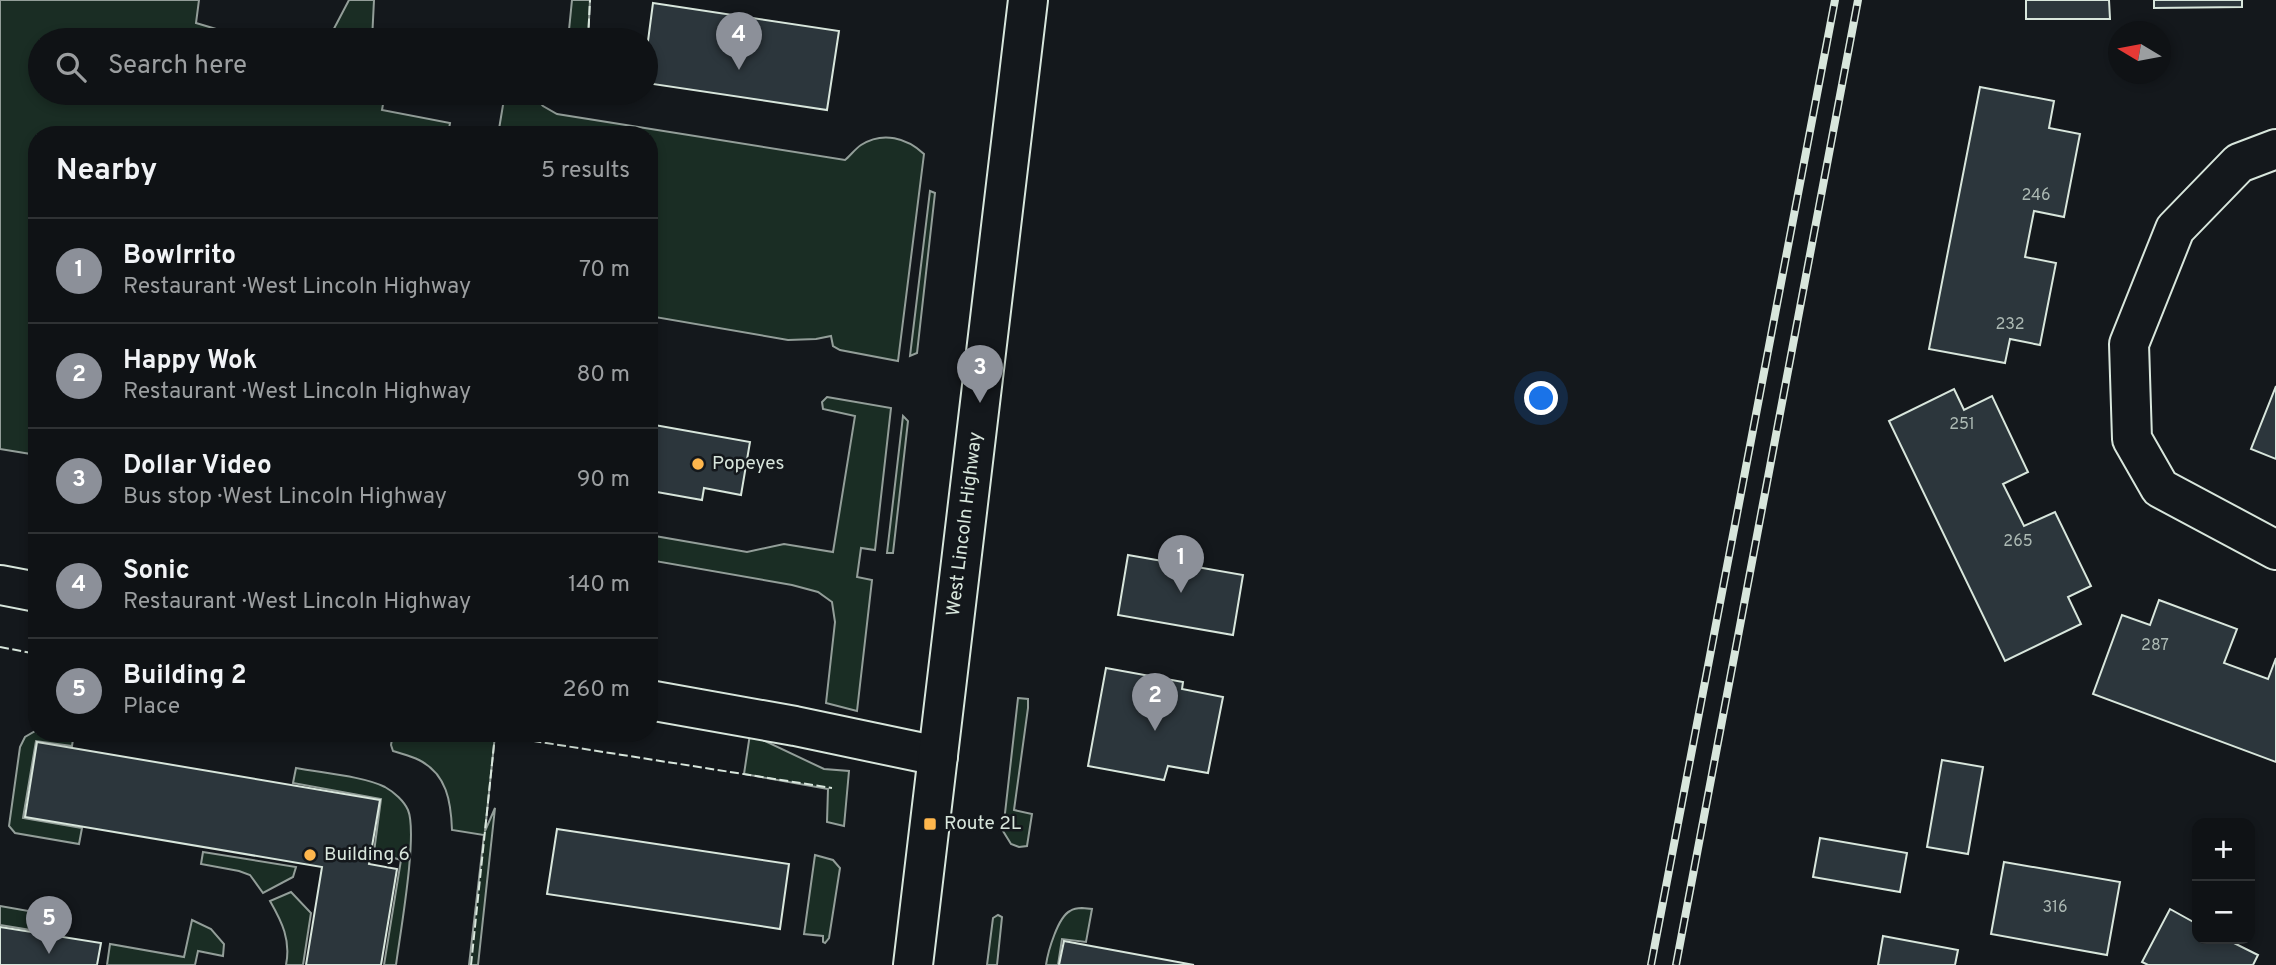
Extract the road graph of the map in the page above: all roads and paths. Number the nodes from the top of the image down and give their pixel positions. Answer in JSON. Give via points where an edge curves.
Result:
{"nodes":[{"id":1,"x":1028,"y":0,"type":"edge"},
{"id":2,"x":2276,"y":149,"type":"edge"},
{"id":3,"x":2276,"y":550,"type":"edge"},
{"id":4,"x":0,"y":585,"type":"edge"},
{"id":5,"x":28,"y":590,"type":"edge"},
{"id":6,"x":658,"y":702,"type":"edge"},
{"id":7,"x":938,"y":756,"type":"junction"},
{"id":8,"x":913,"y":965,"type":"edge"}],
"edges":[{"from":1,"to":7,"type":"main road","name":"West Lincoln Highway"},
{"from":2,"to":3,"type":"main road","via":[[2239,163],[2175,229],[2129,344],[2132,439],[2160,488]]},
{"from":4,"to":5,"type":"main road"},
{"from":6,"to":7,"type":"main road"},
{"from":7,"to":8,"type":"main road","name":"West Lincoln Highway"}]}
